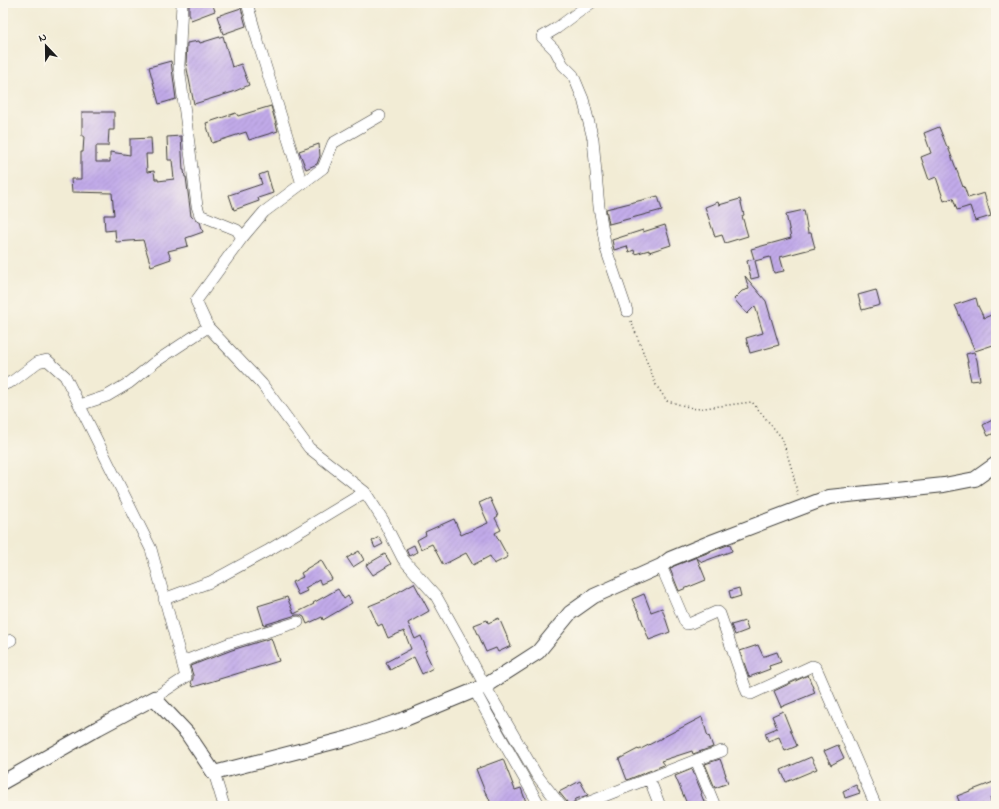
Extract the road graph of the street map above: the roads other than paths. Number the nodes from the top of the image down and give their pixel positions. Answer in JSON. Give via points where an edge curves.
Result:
{"nodes":[{"id":1,"x":182,"y":3,"type":"edge"},
{"id":2,"x":247,"y":3,"type":"edge"},
{"id":3,"x":591,"y":3,"type":"edge"},
{"id":4,"x":380,"y":116,"type":"dead end"},
{"id":5,"x":302,"y":184,"type":"junction"},
{"id":6,"x":242,"y":238,"type":"junction"},
{"id":7,"x":627,"y":311,"type":"road end"},
{"id":8,"x":208,"y":327,"type":"junction"},
{"id":9,"x":3,"y":385,"type":"edge"},
{"id":10,"x":80,"y":406,"type":"junction"},
{"id":11,"x":996,"y":464,"type":"edge"},
{"id":12,"x":365,"y":492,"type":"junction"},
{"id":13,"x":661,"y":566,"type":"junction"},
{"id":14,"x":164,"y":599,"type":"junction"},
{"id":15,"x":298,"y":622,"type":"dead end"},
{"id":16,"x":182,"y":662,"type":"junction"},
{"id":17,"x":480,"y":689,"type":"junction"},
{"id":18,"x":154,"y":698,"type":"junction"},
{"id":19,"x":722,"y":751,"type":"dead end"},
{"id":20,"x":696,"y":760,"type":"junction"},
{"id":21,"x":214,"y":773,"type":"junction"},
{"id":22,"x":649,"y":778,"type":"junction"},
{"id":23,"x":3,"y":782,"type":"edge"},
{"id":24,"x":224,"y":806,"type":"edge"},
{"id":25,"x":540,"y":806,"type":"edge"},
{"id":26,"x":561,"y":806,"type":"edge"},
{"id":27,"x":579,"y":806,"type":"edge"},
{"id":28,"x":660,"y":806,"type":"edge"},
{"id":29,"x":715,"y":806,"type":"edge"},
{"id":30,"x":876,"y":806,"type":"edge"}],
"edges":[{"from":1,"to":6,"type":"street","via":[[179,66],[197,206],[200,215],[237,230]]},
{"from":2,"to":5,"type":"street"},
{"from":3,"to":7,"type":"street","via":[[542,37],[573,74],[583,99],[593,139],[599,207],[606,249]]},
{"from":4,"to":5,"type":"street","via":[[333,143],[323,168]]},
{"from":5,"to":6,"type":"street","via":[[264,212]]},
{"from":6,"to":8,"type":"street","via":[[196,301]]},
{"from":8,"to":10,"type":"street","via":[[155,362],[129,383],[107,396]]},
{"from":8,"to":12,"type":"street","via":[[262,384],[309,448]]},
{"from":9,"to":10,"type":"street","via":[[38,362],[47,360],[65,376]]},
{"from":10,"to":14,"type":"street","via":[[151,549]]},
{"from":11,"to":13,"type":"street","via":[[975,478],[944,485],[829,497],[670,559]]},
{"from":12,"to":14,"type":"street","via":[[210,582]]},
{"from":12,"to":17,"type":"street","via":[[404,559],[436,596],[461,641]]},
{"from":13,"to":17,"type":"street","via":[[594,596],[570,613],[538,652]]},
{"from":13,"to":30,"type":"street","via":[[687,624],[716,612],[720,614],[747,692],[751,694],[812,666],[815,667]]},
{"from":14,"to":16,"type":"street"},
{"from":15,"to":16,"type":"street","via":[[230,643]]},
{"from":16,"to":18,"type":"street","via":[[186,677]]},
{"from":17,"to":21,"type":"street","via":[[349,738]]},
{"from":17,"to":25,"type":"street","via":[[489,717]]},
{"from":17,"to":26,"type":"street","via":[[536,774]]},
{"from":18,"to":21,"type":"street","via":[[187,733]]},
{"from":18,"to":23,"type":"street"},
{"from":19,"to":20,"type":"street"},
{"from":20,"to":22,"type":"street"},
{"from":20,"to":29,"type":"street"},
{"from":21,"to":24,"type":"street"},
{"from":22,"to":27,"type":"street"},
{"from":22,"to":28,"type":"street"}]}
